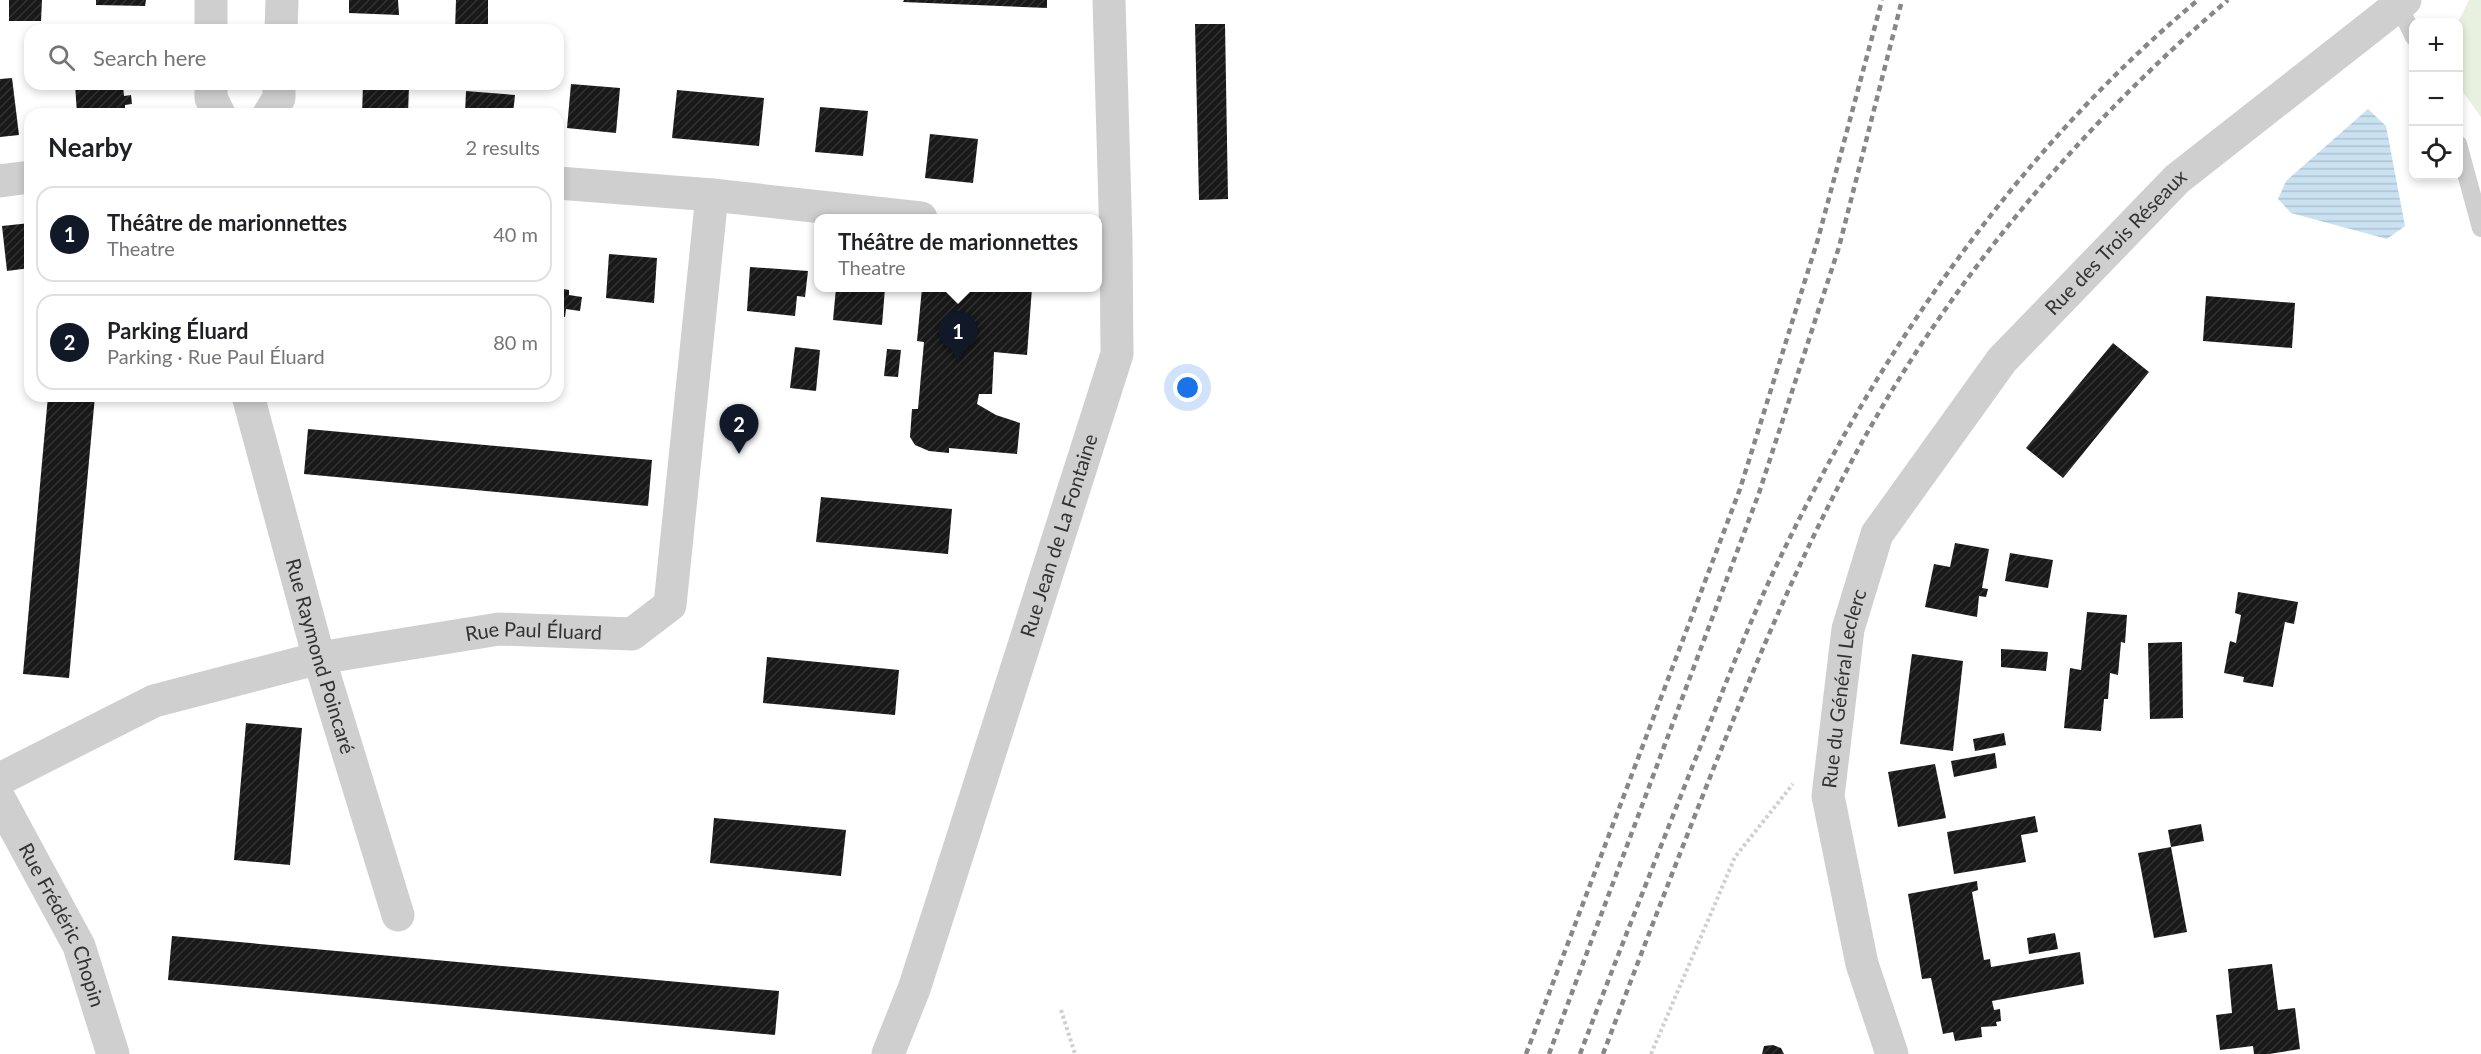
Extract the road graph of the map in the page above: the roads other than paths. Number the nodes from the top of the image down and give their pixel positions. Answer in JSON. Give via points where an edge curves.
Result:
{"nodes":[{"id":1,"x":211,"y":0,"type":"edge"},
{"id":2,"x":282,"y":0,"type":"edge"},
{"id":3,"x":1109,"y":0,"type":"edge"},
{"id":4,"x":2401,"y":2,"type":"edge"},
{"id":5,"x":211,"y":24,"type":"edge"},
{"id":6,"x":281,"y":24,"type":"edge"},
{"id":7,"x":2409,"y":24,"type":"edge"},
{"id":8,"x":211,"y":90,"type":"edge"},
{"id":9,"x":279,"y":90,"type":"edge"},
{"id":10,"x":216,"y":108,"type":"edge"},
{"id":11,"x":273,"y":108,"type":"edge"},
{"id":12,"x":2463,"y":162,"type":"edge"},
{"id":13,"x":24,"y":178,"type":"edge"},
{"id":14,"x":0,"y":181,"type":"edge"},
{"id":15,"x":564,"y":183,"type":"edge"},
{"id":16,"x":712,"y":195,"type":"junction"},
{"id":17,"x":877,"y":214,"type":"edge"},
{"id":18,"x":2481,"y":228,"type":"edge"},
{"id":19,"x":1107,"y":239,"type":"edge"},
{"id":20,"x":250,"y":402,"type":"edge"},
{"id":21,"x":1877,"y":534,"type":"joint"},
{"id":22,"x":319,"y":658,"type":"junction"},
{"id":23,"x":0,"y":779,"type":"edge"},
{"id":24,"x":0,"y":800,"type":"edge"},
{"id":25,"x":398,"y":915,"type":"dead end"},
{"id":26,"x":113,"y":1054,"type":"edge"},
{"id":27,"x":888,"y":1054,"type":"edge"},
{"id":28,"x":1892,"y":1054,"type":"edge"}],
"edges":[{"from":1,"to":5,"type":"street"},
{"from":2,"to":6,"type":"street"},
{"from":3,"to":19,"type":"street","name":"Rue Jean de La Fontaine"},
{"from":4,"to":7,"type":"lane"},
{"from":4,"to":21,"type":"street","name":"Rue des Trois Réseaux","via":[[2177,179],[2002,360]]},
{"from":8,"to":10,"type":"street"},
{"from":9,"to":11,"type":"street"},
{"from":12,"to":18,"type":"lane"},
{"from":13,"to":14,"type":"street"},
{"from":15,"to":16,"type":"street"},
{"from":16,"to":17,"type":"street"},
{"from":16,"to":22,"type":"street","name":"Rue Paul Éluard","via":[[670,605],[632,634],[500,629]]},
{"from":19,"to":27,"type":"street","name":"Rue Jean de La Fontaine","via":[[1117,354],[914,989]]},
{"from":20,"to":22,"type":"street","name":"Rue Raymond Poincaré"},
{"from":21,"to":28,"type":"street","name":"Rue du Général Leclerc","via":[[1848,629],[1828,796],[1862,964]]},
{"from":22,"to":23,"type":"street","name":"Rue Paul Éluard","via":[[154,701]]},
{"from":22,"to":25,"type":"street","name":"Rue Raymond Poincaré"},
{"from":24,"to":26,"type":"street","name":"Rue Frédéric Chopin","via":[[79,946]]}]}
